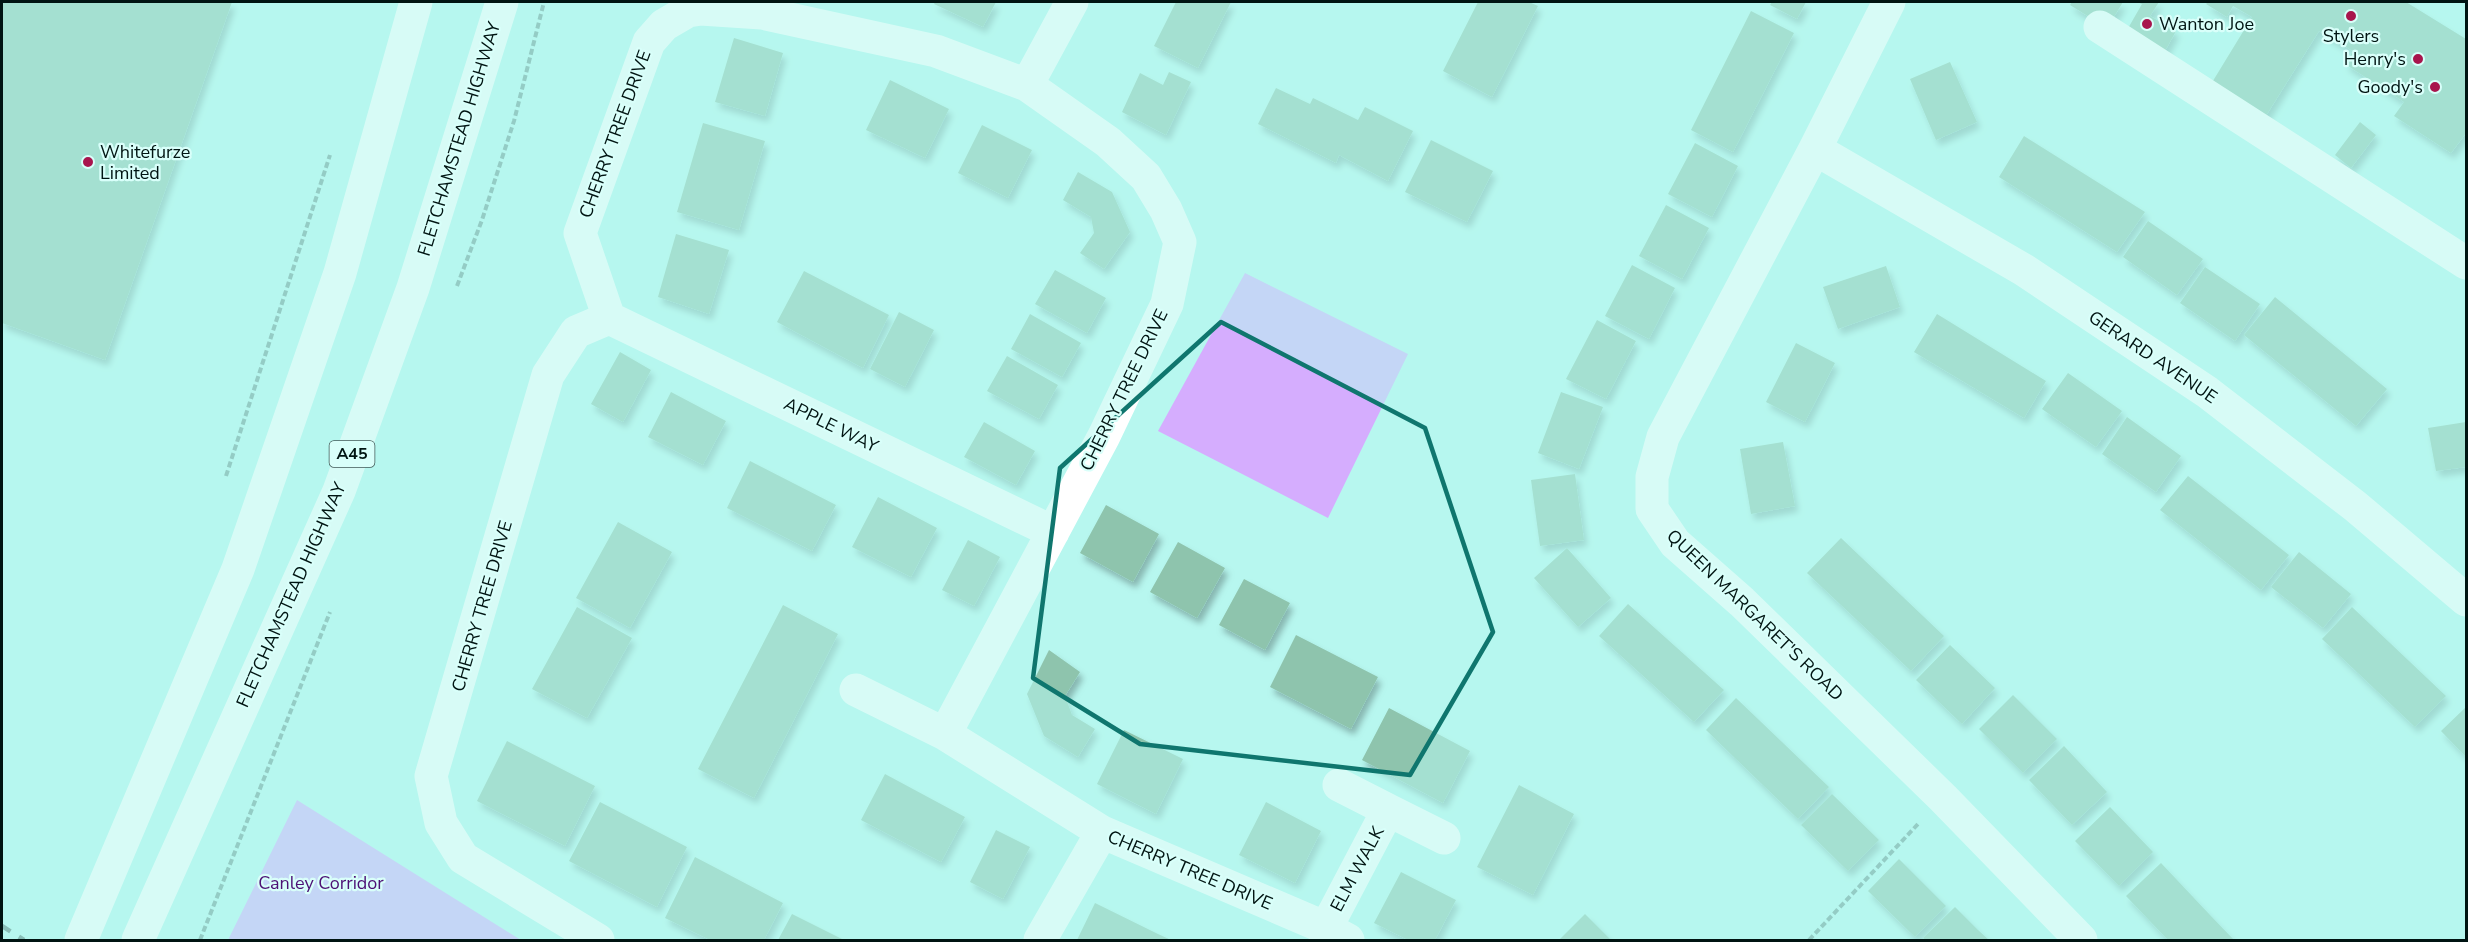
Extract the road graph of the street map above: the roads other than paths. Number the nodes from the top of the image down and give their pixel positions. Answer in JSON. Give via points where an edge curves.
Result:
{"nodes":[{"id":1,"x":416,"y":2,"type":"edge"},
{"id":2,"x":502,"y":2,"type":"edge"},
{"id":3,"x":1072,"y":2,"type":"edge"},
{"id":4,"x":1889,"y":2,"type":"edge"},
{"id":5,"x":2100,"y":27,"type":"dead end"},
{"id":6,"x":1027,"y":85,"type":"junction"},
{"id":7,"x":1815,"y":149,"type":"junction"},
{"id":8,"x":2466,"y":262,"type":"edge"},
{"id":9,"x":609,"y":318,"type":"junction"},
{"id":10,"x":1053,"y":532,"type":"junction"},
{"id":11,"x":2464,"y":591,"type":"edge"},
{"id":12,"x":856,"y":690,"type":"dead end"},
{"id":13,"x":945,"y":734,"type":"junction"},
{"id":14,"x":1339,"y":785,"type":"dead end"},
{"id":15,"x":1388,"y":810,"type":"junction"},
{"id":16,"x":1102,"y":832,"type":"junction"},
{"id":17,"x":1444,"y":838,"type":"dead end"},
{"id":18,"x":1337,"y":934,"type":"edge"},
{"id":19,"x":81,"y":940,"type":"edge"},
{"id":20,"x":138,"y":940,"type":"edge"},
{"id":21,"x":598,"y":940,"type":"edge"},
{"id":22,"x":1040,"y":940,"type":"edge"},
{"id":23,"x":2081,"y":940,"type":"edge"}],
"edges":[{"from":1,"to":19,"type":"main road","via":[[340,273],[245,547]]},
{"from":2,"to":20,"type":"main road","name":"FLETCHAMSTEAD HIGHWAY","number":"A45","via":[[413,288],[339,491]]},
{"from":3,"to":6,"type":"main road"},
{"from":4,"to":7,"type":"main road","name":"QUEEN MARGARET'S ROAD"},
{"from":5,"to":8,"type":"main road"},
{"from":6,"to":9,"type":"main road","name":"CHERRY TREE DRIVE","via":[[936,51],[762,13],[688,11],[664,25],[649,42],[580,232]]},
{"from":6,"to":10,"type":"main road","name":"CHERRY TREE DRIVE","via":[[1108,142],[1146,177],[1180,242],[1167,304]]},
{"from":7,"to":11,"type":"main road","name":"GERARD AVENUE","via":[[2024,270],[2207,392]]},
{"from":7,"to":23,"type":"main road","name":"QUEEN MARGARET'S ROAD","via":[[1663,437],[1652,477],[1652,509],[1675,543],[1742,602],[1943,798]]},
{"from":9,"to":10,"type":"main road","name":"APPLE WAY"},
{"from":9,"to":21,"type":"main road","name":"CHERRY TREE DRIVE","via":[[576,332],[548,375],[431,776],[441,823],[463,858]]},
{"from":10,"to":13,"type":"main road","name":"CHERRY TREE DRIVE"},
{"from":12,"to":13,"type":"main road","name":"CHERRY TREE DRIVE"},
{"from":13,"to":16,"type":"main road","name":"CHERRY TREE DRIVE"},
{"from":14,"to":15,"type":"main road","name":"ELM WALK"},
{"from":15,"to":17,"type":"main road","name":"ELM WALK"},
{"from":15,"to":18,"type":"main road","name":"ELM WALK"},
{"from":16,"to":18,"type":"main road","name":"CHERRY TREE DRIVE"},
{"from":16,"to":22,"type":"main road"}]}
